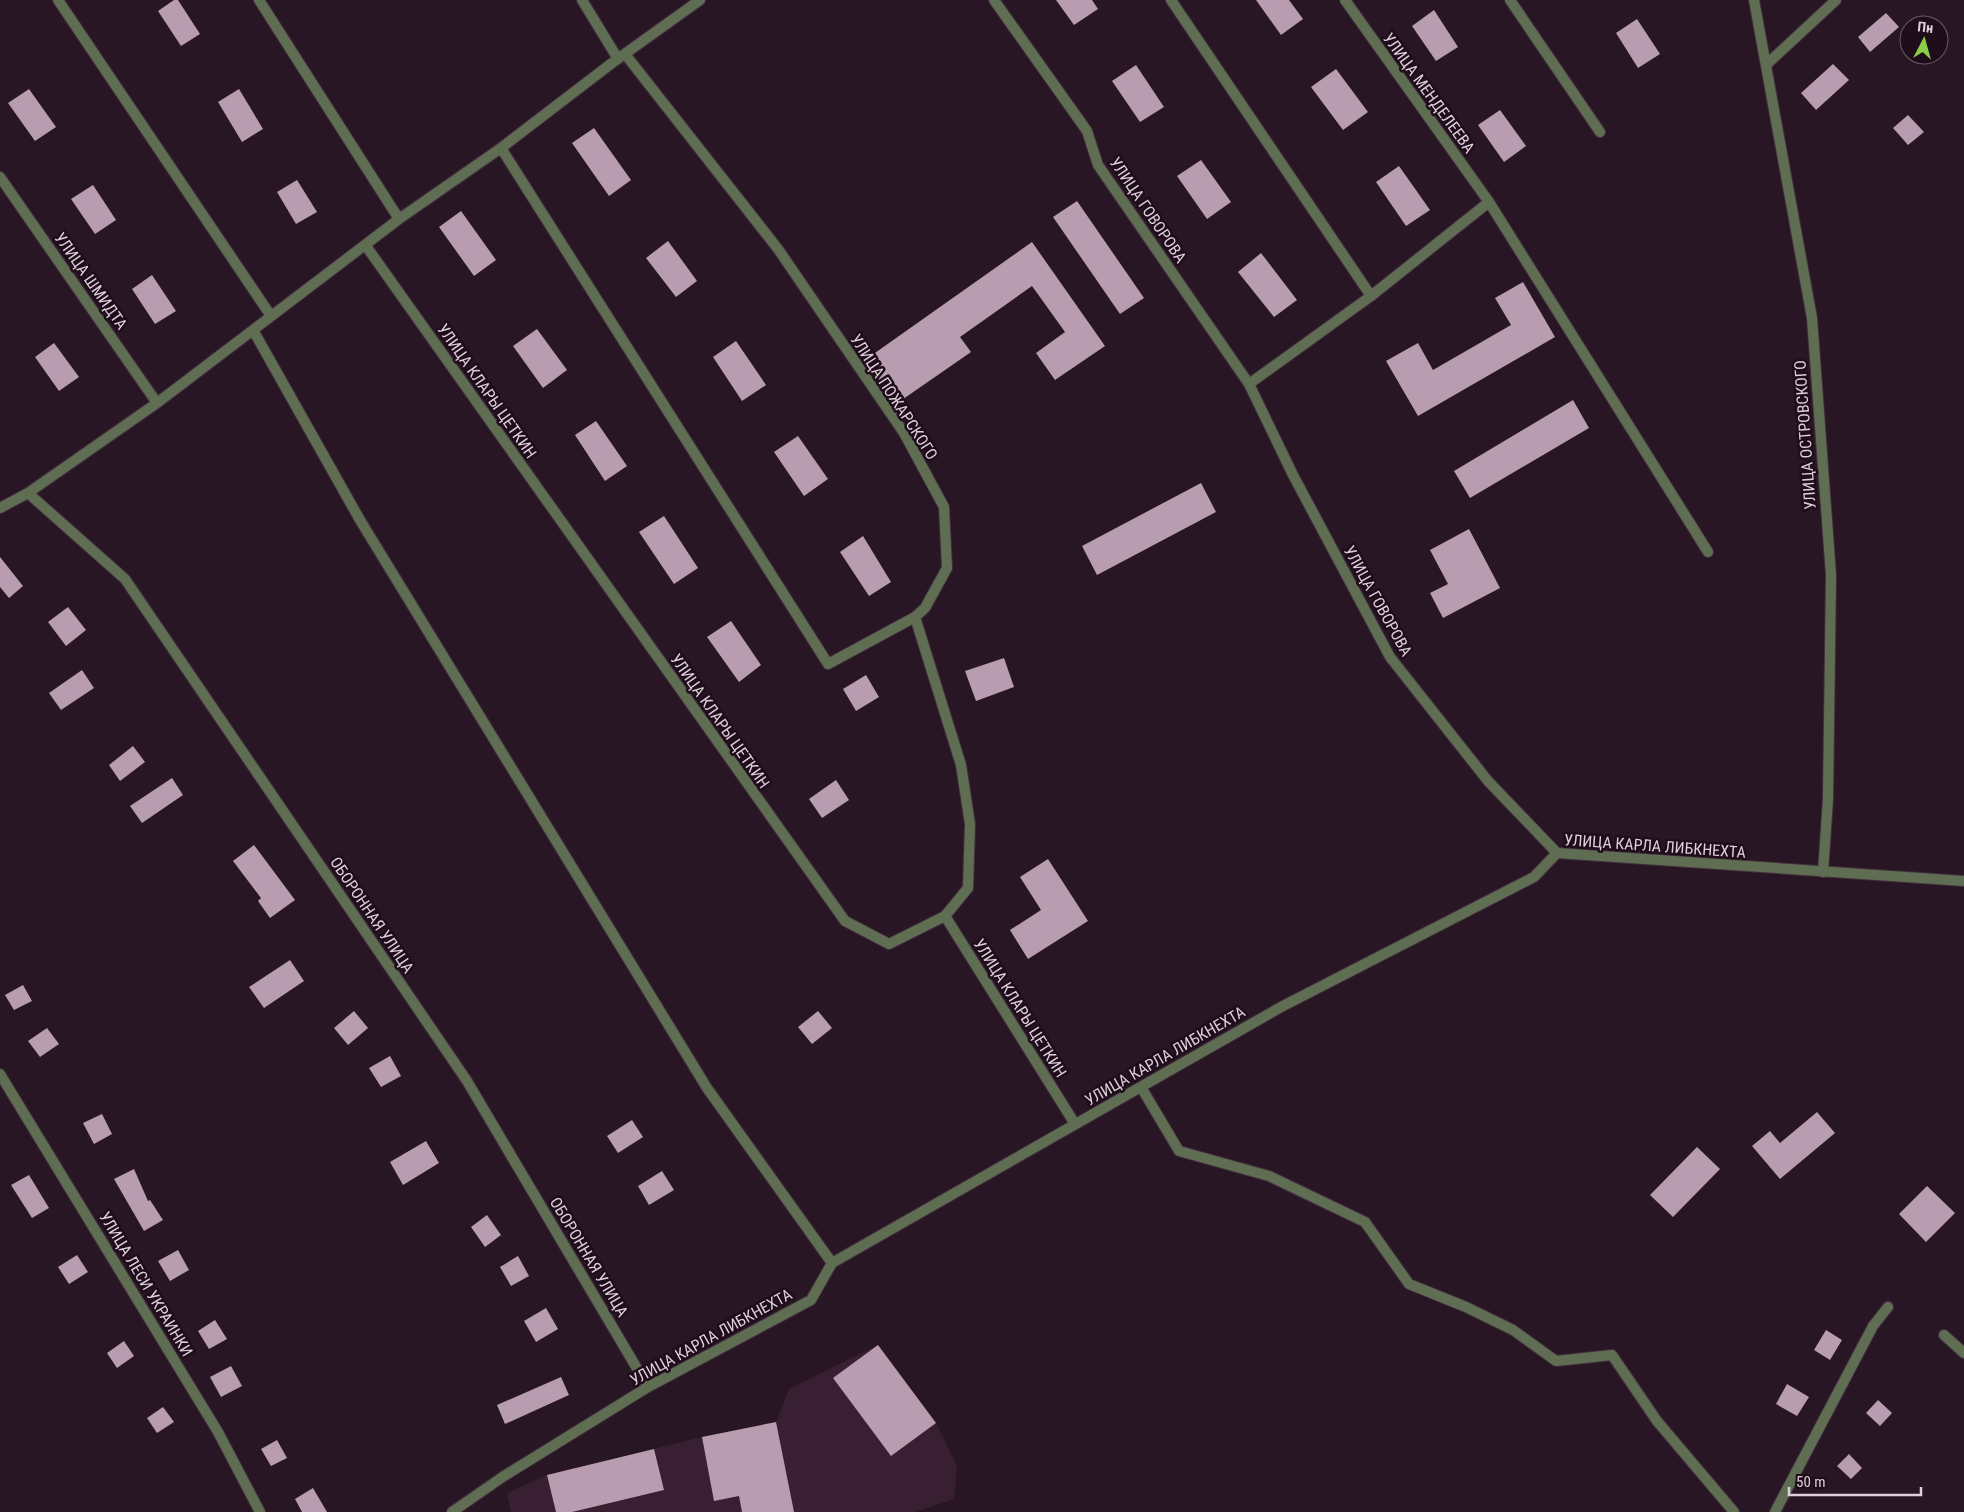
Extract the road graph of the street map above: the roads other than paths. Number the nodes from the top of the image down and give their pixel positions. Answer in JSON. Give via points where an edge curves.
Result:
{"nodes":[{"id":1,"x":58,"y":0,"type":"edge"},
{"id":2,"x":259,"y":0,"type":"edge"},
{"id":3,"x":582,"y":0,"type":"edge"},
{"id":4,"x":700,"y":0,"type":"edge"},
{"id":5,"x":994,"y":0,"type":"edge"},
{"id":6,"x":1171,"y":0,"type":"edge"},
{"id":7,"x":1344,"y":0,"type":"edge"},
{"id":8,"x":1510,"y":0,"type":"edge"},
{"id":9,"x":1754,"y":0,"type":"edge"},
{"id":10,"x":1836,"y":0,"type":"edge"},
{"id":11,"x":622,"y":57,"type":"junction"},
{"id":12,"x":1766,"y":65,"type":"junction"},
{"id":13,"x":1600,"y":132,"type":"dead end"},
{"id":14,"x":502,"y":148,"type":"junction"},
{"id":15,"x":0,"y":177,"type":"edge"},
{"id":16,"x":1489,"y":203,"type":"junction"},
{"id":17,"x":399,"y":219,"type":"junction"},
{"id":18,"x":366,"y":246,"type":"junction"},
{"id":19,"x":1371,"y":296,"type":"junction"},
{"id":20,"x":271,"y":316,"type":"junction"},
{"id":21,"x":254,"y":330,"type":"junction"},
{"id":22,"x":1249,"y":384,"type":"junction"},
{"id":23,"x":157,"y":403,"type":"junction"},
{"id":24,"x":28,"y":493,"type":"junction"},
{"id":25,"x":0,"y":508,"type":"edge"},
{"id":26,"x":1708,"y":552,"type":"dead end"},
{"id":27,"x":915,"y":617,"type":"junction"},
{"id":28,"x":1556,"y":853,"type":"junction"},
{"id":29,"x":1823,"y":872,"type":"junction"},
{"id":30,"x":1964,"y":880,"type":"edge"},
{"id":31,"x":945,"y":916,"type":"junction"},
{"id":32,"x":0,"y":1074,"type":"edge"},
{"id":33,"x":1141,"y":1087,"type":"junction"},
{"id":34,"x":1075,"y":1124,"type":"junction"},
{"id":35,"x":832,"y":1263,"type":"junction"},
{"id":36,"x":1888,"y":1306,"type":"dead end"},
{"id":37,"x":1944,"y":1335,"type":"dead end"},
{"id":38,"x":1964,"y":1353,"type":"edge"},
{"id":39,"x":648,"y":1387,"type":"junction"},
{"id":40,"x":260,"y":1512,"type":"edge"},
{"id":41,"x":452,"y":1512,"type":"edge"},
{"id":42,"x":1734,"y":1512,"type":"edge"},
{"id":43,"x":1775,"y":1512,"type":"edge"}],
"edges":[{"from":1,"to":20,"type":"street"},
{"from":2,"to":17,"type":"street"},
{"from":3,"to":11,"type":"street","name":"УЛИЦА ПОЖАРСКОГО"},
{"from":4,"to":11,"type":"street"},
{"from":5,"to":22,"type":"street","name":"УЛИЦА ГОВОРОВА","via":[[1087,131],[1098,165]]},
{"from":6,"to":19,"type":"street"},
{"from":7,"to":16,"type":"street","name":"УЛИЦА МЕНДЕЛЕЕВА"},
{"from":8,"to":13,"type":"street"},
{"from":9,"to":12,"type":"street","name":"УЛИЦА ОСТРОВСКОГО"},
{"from":10,"to":12,"type":"street"},
{"from":11,"to":14,"type":"street"},
{"from":11,"to":27,"type":"street","name":"УЛИЦА ПОЖАРСКОГО","via":[[778,249],[904,434],[944,507],[947,568],[925,608]]},
{"from":12,"to":29,"type":"street","name":"УЛИЦА ОСТРОВСКОГО","via":[[1812,318],[1831,576],[1828,799]]},
{"from":14,"to":17,"type":"street"},
{"from":14,"to":27,"type":"street","via":[[828,664]]},
{"from":15,"to":23,"type":"street","name":"УЛИЦА ШМИДТА"},
{"from":16,"to":19,"type":"street"},
{"from":16,"to":26,"type":"street","name":"УЛИЦА МЕНДЕЛЕЕВА"},
{"from":17,"to":18,"type":"street"},
{"from":18,"to":20,"type":"street"},
{"from":18,"to":31,"type":"street","name":"УЛИЦА КЛАРЫ ЦЕТКИН","via":[[845,921],[889,944]]},
{"from":19,"to":22,"type":"street"},
{"from":20,"to":21,"type":"street"},
{"from":21,"to":23,"type":"street"},
{"from":21,"to":35,"type":"street","via":[[360,520],[707,1088]]},
{"from":22,"to":28,"type":"street","name":"УЛИЦА ГОВОРОВА","via":[[1293,475],[1390,657],[1488,781]]},
{"from":23,"to":24,"type":"street"},
{"from":24,"to":25,"type":"street"},
{"from":24,"to":39,"type":"street","name":"ОБОРОННАЯ УЛИЦА","via":[[125,579],[467,1081]]},
{"from":27,"to":31,"type":"street","via":[[961,765],[970,824],[968,888]]},
{"from":28,"to":29,"type":"street","name":"УЛИЦА КАРЛА ЛИБКНЕХТА"},
{"from":28,"to":33,"type":"street","name":"УЛИЦА КАРЛА ЛИБКНЕХТА","via":[[1534,877],[1282,1007]]},
{"from":29,"to":30,"type":"street","name":"УЛИЦА КАРЛА ЛИБКНЕХТА"},
{"from":31,"to":34,"type":"street","name":"УЛИЦА КЛАРЫ ЦЕТКИН"},
{"from":32,"to":40,"type":"street","name":"УЛИЦА ЛЕСИ УКРАИНКИ","via":[[218,1432]]},
{"from":33,"to":34,"type":"street","name":"УЛИЦА КАРЛА ЛИБКНЕХТА"},
{"from":33,"to":42,"type":"street","via":[[1179,1150],[1270,1176],[1366,1222],[1409,1284],[1513,1330],[1556,1360],[1612,1355],[1657,1421]]},
{"from":34,"to":35,"type":"street","name":"УЛИЦА КАРЛА ЛИБКНЕХТА"},
{"from":35,"to":39,"type":"street","name":"УЛИЦА КАРЛА ЛИБКНЕХТА","via":[[811,1300]]},
{"from":36,"to":43,"type":"street","via":[[1873,1326]]},
{"from":37,"to":38,"type":"street"},
{"from":39,"to":41,"type":"street","name":"УЛИЦА КАРЛА ЛИБКНЕХТА"}]}
